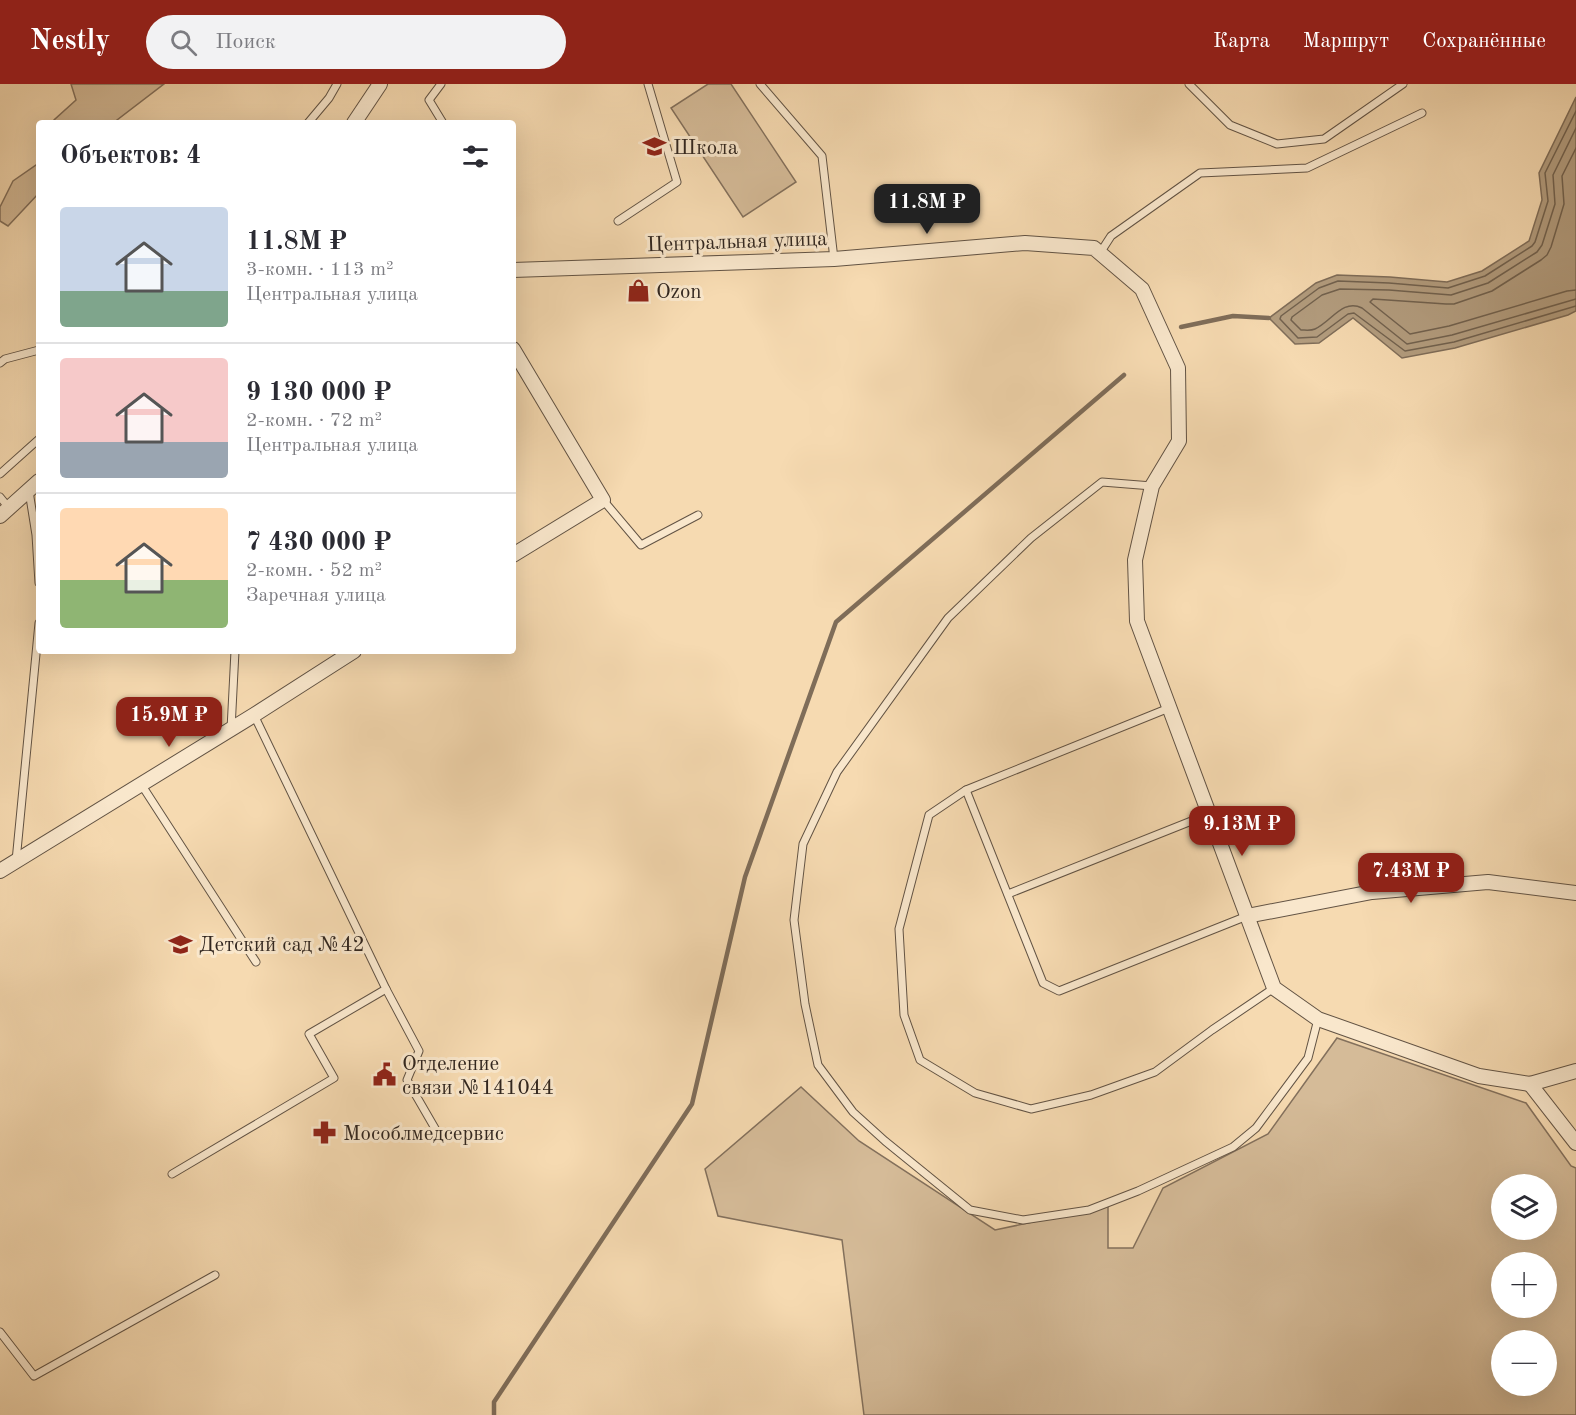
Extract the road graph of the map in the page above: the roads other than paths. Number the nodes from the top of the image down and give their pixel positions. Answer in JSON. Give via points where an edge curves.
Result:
{"nodes":[{"id":1,"x":337,"y":84,"type":"edge"},
{"id":2,"x":380,"y":84,"type":"edge"},
{"id":3,"x":441,"y":84,"type":"edge"},
{"id":4,"x":648,"y":84,"type":"edge"},
{"id":5,"x":760,"y":84,"type":"edge"},
{"id":6,"x":1190,"y":84,"type":"edge"},
{"id":7,"x":1403,"y":84,"type":"edge"},
{"id":8,"x":1422,"y":112,"type":"dead end"},
{"id":9,"x":311,"y":120,"type":"edge"},
{"id":10,"x":360,"y":120,"type":"edge"},
{"id":11,"x":440,"y":120,"type":"edge"},
{"id":12,"x":618,"y":222,"type":"dead end"},
{"id":13,"x":1100,"y":253,"type":"junction"},
{"id":14,"x":834,"y":259,"type":"junction"},
{"id":15,"x":516,"y":270,"type":"edge"},
{"id":16,"x":36,"y":351,"type":"edge"},
{"id":17,"x":516,"y":354,"type":"edge"},
{"id":18,"x":0,"y":363,"type":"edge"},
{"id":19,"x":36,"y":442,"type":"edge"},
{"id":20,"x":0,"y":474,"type":"edge"},
{"id":21,"x":34,"y":486,"type":"edge"},
{"id":22,"x":1152,"y":486,"type":"junction"},
{"id":23,"x":603,"y":500,"type":"junction"},
{"id":24,"x":3,"y":507,"type":"edge"},
{"id":25,"x":698,"y":515,"type":"dead end"},
{"id":26,"x":36,"y":535,"type":"edge"},
{"id":27,"x":516,"y":553,"type":"edge"},
{"id":28,"x":36,"y":654,"type":"edge"},
{"id":29,"x":235,"y":654,"type":"edge"},
{"id":30,"x":349,"y":654,"type":"edge"},
{"id":31,"x":1169,"y":708,"type":"junction"},
{"id":32,"x":254,"y":715,"type":"junction"},
{"id":33,"x":231,"y":729,"type":"junction"},
{"id":34,"x":141,"y":784,"type":"junction"},
{"id":35,"x":966,"y":790,"type":"junction"},
{"id":36,"x":1209,"y":814,"type":"junction"},
{"id":37,"x":16,"y":861,"type":"junction"},
{"id":38,"x":0,"y":871,"type":"edge"},
{"id":39,"x":1576,"y":893,"type":"edge"},
{"id":40,"x":1008,"y":894,"type":"junction"},
{"id":41,"x":1247,"y":916,"type":"junction"},
{"id":42,"x":256,"y":962,"type":"dead end"},
{"id":43,"x":1274,"y":988,"type":"junction"},
{"id":44,"x":386,"y":989,"type":"junction"},
{"id":45,"x":1318,"y":1019,"type":"junction"},
{"id":46,"x":1576,"y":1071,"type":"edge"},
{"id":47,"x":1530,"y":1084,"type":"junction"},
{"id":48,"x":440,"y":1137,"type":"dead end"},
{"id":49,"x":1576,"y":1143,"type":"edge"},
{"id":50,"x":172,"y":1174,"type":"dead end"},
{"id":51,"x":215,"y":1275,"type":"dead end"},
{"id":52,"x":0,"y":1332,"type":"edge"}],
"edges":[{"from":1,"to":9,"type":"lane"},
{"from":2,"to":10,"type":"street"},
{"from":3,"to":11,"type":"lane","via":[[429,100]]},
{"from":4,"to":12,"type":"lane","via":[[677,182]]},
{"from":5,"to":14,"type":"lane","via":[[822,156]]},
{"from":6,"to":7,"type":"lane","via":[[1230,125],[1277,144],[1324,139]]},
{"from":8,"to":13,"type":"lane","via":[[1307,168],[1200,173],[1111,236]]},
{"from":13,"to":14,"type":"street","name":"Центральная улица","via":[[1094,248],[1025,243]]},
{"from":13,"to":22,"type":"street","name":"Центральная улица","via":[[1142,289],[1178,368],[1179,441]]},
{"from":14,"to":15,"type":"street","name":"Центральная улица"},
{"from":16,"to":18,"type":"lane"},
{"from":17,"to":23,"type":"street"},
{"from":19,"to":20,"type":"lane"},
{"from":21,"to":24,"type":"street"},
{"from":21,"to":26,"type":"lane"},
{"from":22,"to":31,"type":"street","name":"Центральная улица","via":[[1135,560],[1137,621]]},
{"from":22,"to":45,"type":"lane","via":[[1102,483],[1031,538],[948,618],[837,772],[803,844],[794,920],[818,1065],[853,1112],[970,1210],[1023,1220],[1089,1210],[1233,1148],[1256,1128],[1308,1058]]},
{"from":23,"to":25,"type":"lane","via":[[640,545]]},
{"from":23,"to":27,"type":"street"},
{"from":28,"to":37,"type":"lane"},
{"from":29,"to":33,"type":"lane"},
{"from":30,"to":32,"type":"street"},
{"from":31,"to":35,"type":"lane"},
{"from":31,"to":36,"type":"street","name":"Центральная улица"},
{"from":32,"to":33,"type":"street"},
{"from":32,"to":44,"type":"lane"},
{"from":33,"to":34,"type":"street"},
{"from":34,"to":37,"type":"street"},
{"from":34,"to":42,"type":"lane"},
{"from":35,"to":40,"type":"lane"},
{"from":35,"to":43,"type":"lane","via":[[929,816],[898,929],[904,1015],[920,1060],[975,1093],[1031,1110],[1091,1095],[1155,1072]]},
{"from":36,"to":40,"type":"lane"},
{"from":36,"to":41,"type":"street","name":"Центральная улица"},
{"from":37,"to":38,"type":"street"},
{"from":39,"to":41,"type":"street","via":[[1488,882],[1372,892]]},
{"from":40,"to":41,"type":"lane","via":[[1043,983],[1059,991]]},
{"from":41,"to":43,"type":"street","name":"Центральная улица"},
{"from":43,"to":45,"type":"street"},
{"from":44,"to":48,"type":"lane","via":[[419,1051],[407,1080]]},
{"from":44,"to":50,"type":"lane","via":[[309,1034],[334,1078]]},
{"from":45,"to":47,"type":"street","via":[[1479,1076]]},
{"from":46,"to":47,"type":"street"},
{"from":47,"to":49,"type":"street"},
{"from":51,"to":52,"type":"lane","via":[[34,1376]]}]}
